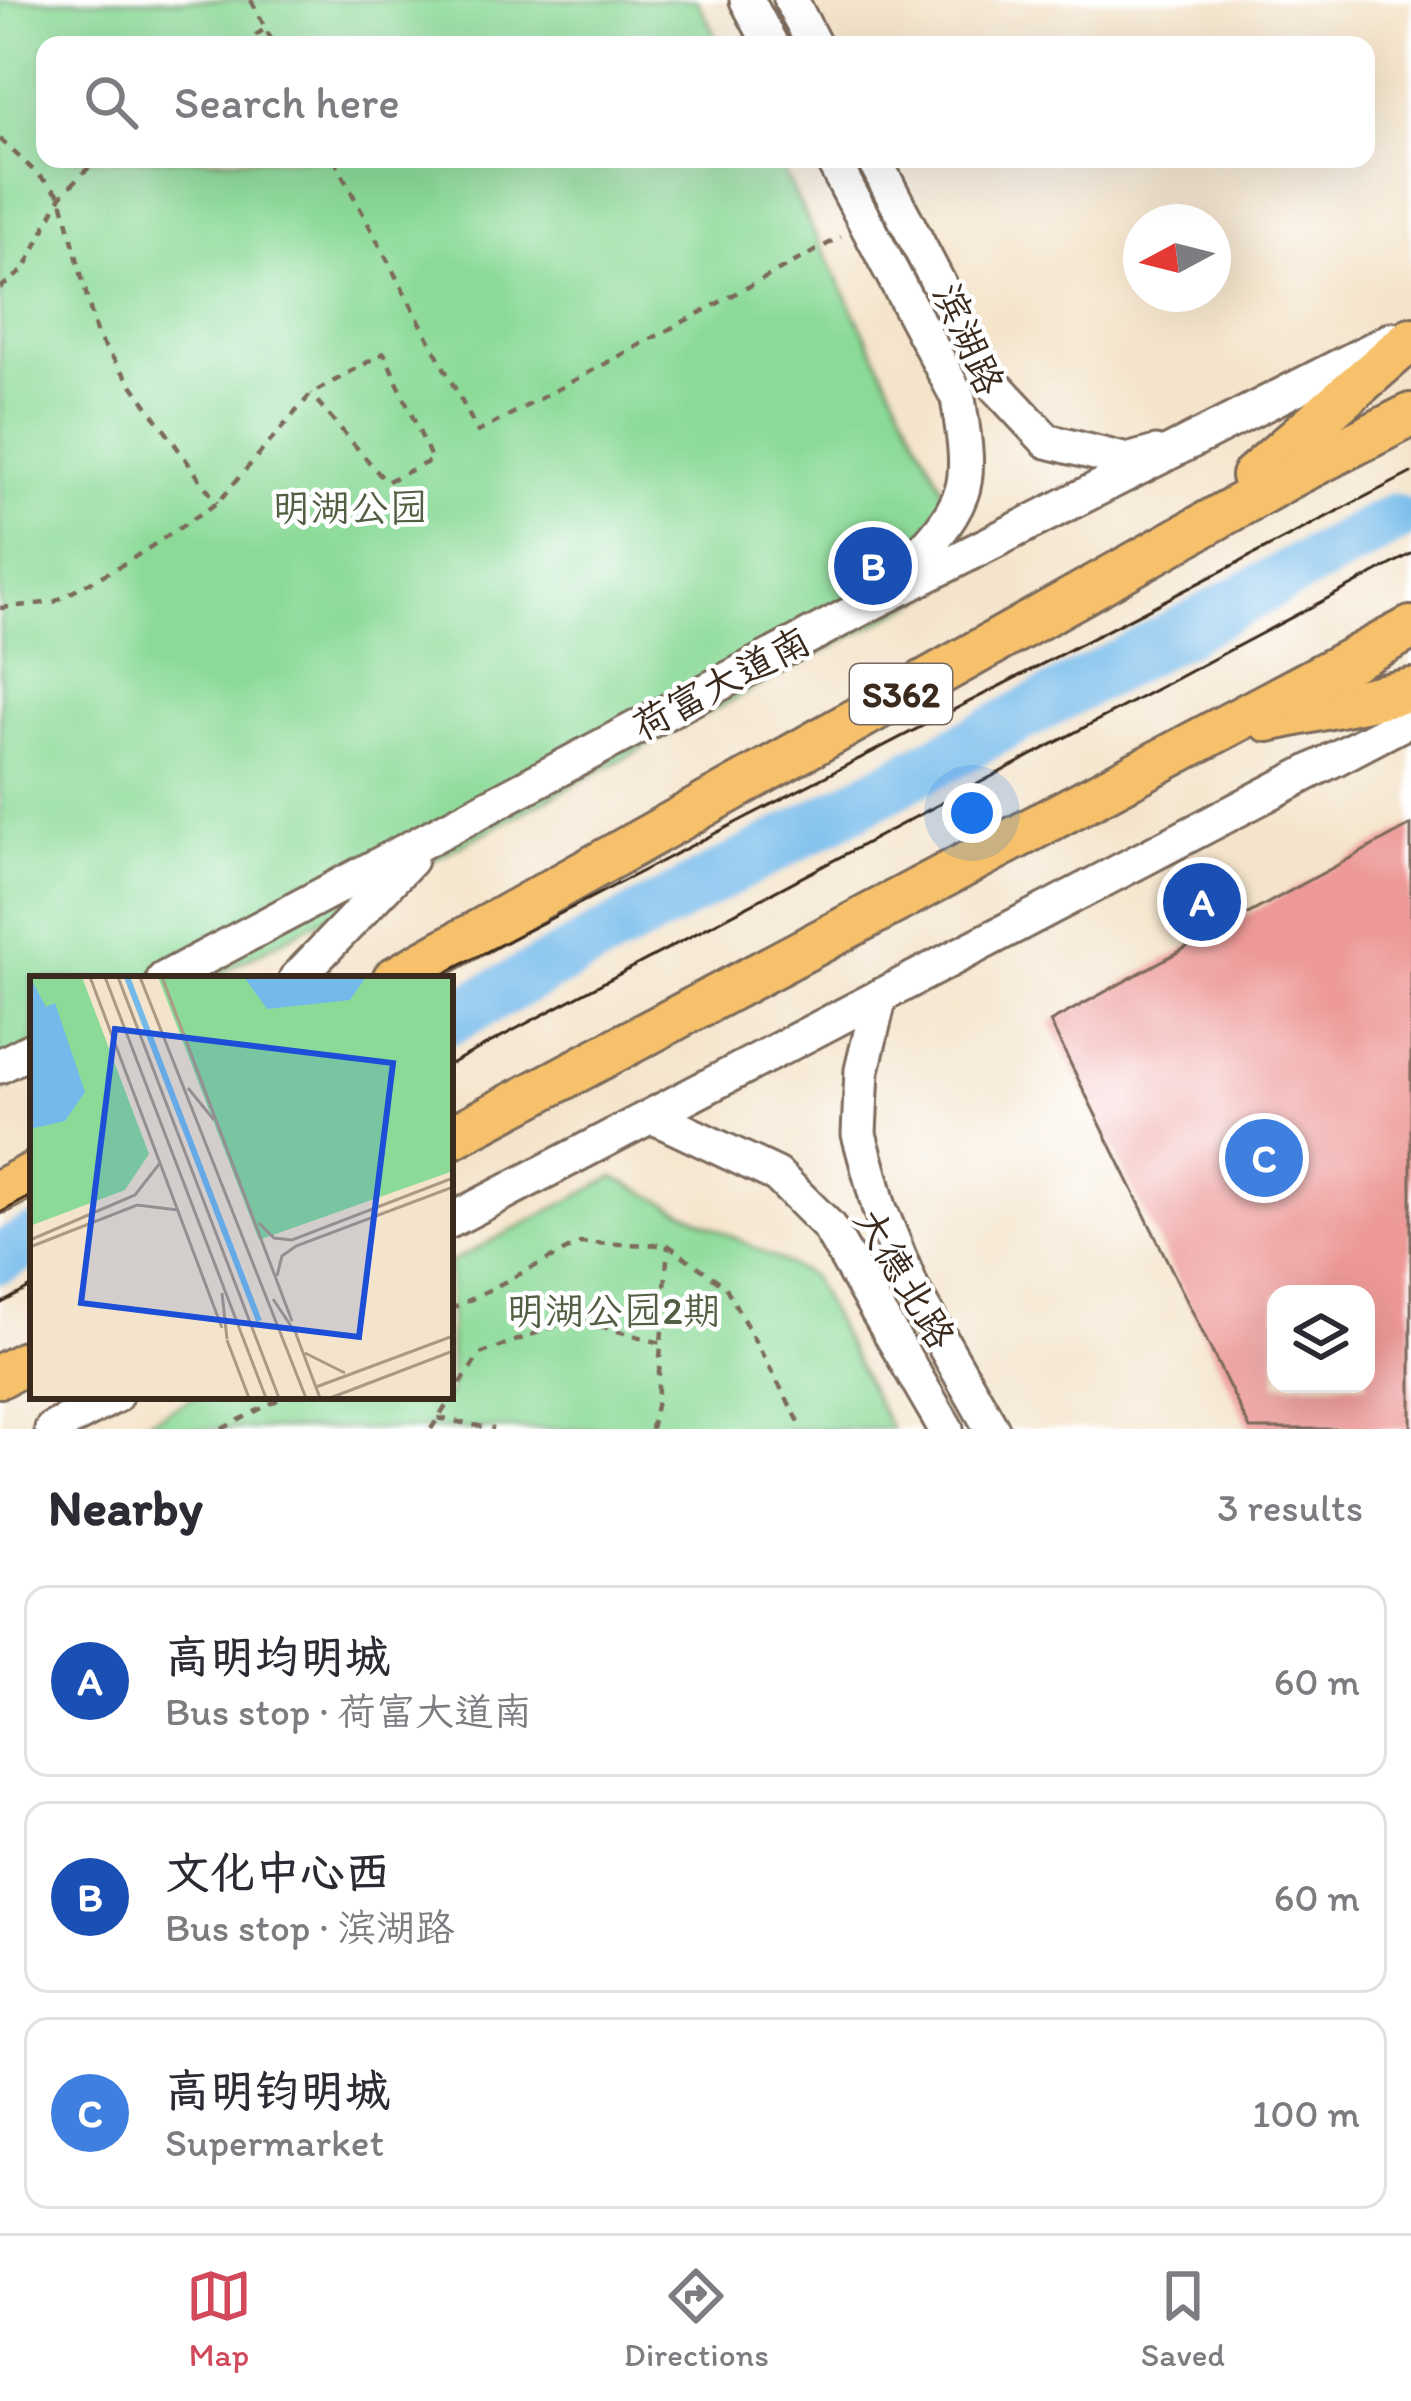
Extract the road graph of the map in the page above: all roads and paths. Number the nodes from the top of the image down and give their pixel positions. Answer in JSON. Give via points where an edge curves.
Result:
{"nodes":[{"id":1,"x":251,"y":0,"type":"edge"},
{"id":2,"x":747,"y":0,"type":"edge"},
{"id":3,"x":791,"y":0,"type":"edge"},
{"id":4,"x":266,"y":28,"type":"junction"},
{"id":5,"x":254,"y":36,"type":"edge"},
{"id":6,"x":270,"y":36,"type":"edge"},
{"id":7,"x":766,"y":36,"type":"edge"},
{"id":8,"x":809,"y":36,"type":"edge"},
{"id":9,"x":0,"y":139,"type":"edge"},
{"id":10,"x":89,"y":168,"type":"edge"},
{"id":11,"x":339,"y":168,"type":"edge"},
{"id":12,"x":837,"y":168,"type":"edge"},
{"id":13,"x":879,"y":168,"type":"edge"},
{"id":14,"x":62,"y":196,"type":"junction"},
{"id":15,"x":866,"y":224,"type":"junction"},
{"id":16,"x":0,"y":288,"type":"edge"},
{"id":17,"x":1411,"y":335,"type":"edge"},
{"id":18,"x":311,"y":394,"type":"junction"},
{"id":19,"x":1411,"y":415,"type":"edge"},
{"id":20,"x":1198,"y":441,"type":"junction"},
{"id":21,"x":217,"y":503,"type":"junction"},
{"id":22,"x":1185,"y":536,"type":"junction"},
{"id":23,"x":866,"y":606,"type":"junction"},
{"id":24,"x":0,"y":608,"type":"edge"},
{"id":25,"x":1411,"y":628,"type":"edge"},
{"id":26,"x":1411,"y":690,"type":"edge"},
{"id":27,"x":1411,"y":718,"type":"edge"},
{"id":28,"x":1214,"y":732,"type":"junction"},
{"id":29,"x":431,"y":837,"type":"junction"},
{"id":30,"x":170,"y":976,"type":"edge"},
{"id":31,"x":299,"y":976,"type":"edge"},
{"id":32,"x":399,"y":976,"type":"edge"},
{"id":33,"x":880,"y":996,"type":"junction"},
{"id":34,"x":30,"y":1051,"type":"edge"},
{"id":35,"x":0,"y":1066,"type":"edge"},
{"id":36,"x":652,"y":1116,"type":"junction"},
{"id":37,"x":453,"y":1136,"type":"edge"},
{"id":38,"x":30,"y":1176,"type":"edge"},
{"id":39,"x":0,"y":1191,"type":"edge"},
{"id":40,"x":453,"y":1219,"type":"edge"},
{"id":41,"x":668,"y":1244,"type":"junction"},
{"id":42,"x":453,"y":1308,"type":"edge"},
{"id":43,"x":661,"y":1343,"type":"junction"},
{"id":44,"x":30,"y":1361,"type":"edge"},
{"id":45,"x":0,"y":1376,"type":"edge"},
{"id":46,"x":453,"y":1395,"type":"edge"},
{"id":47,"x":110,"y":1399,"type":"edge"},
{"id":48,"x":279,"y":1399,"type":"edge"},
{"id":49,"x":450,"y":1399,"type":"edge"},
{"id":50,"x":438,"y":1418,"type":"junction"},
{"id":51,"x":52,"y":1429,"type":"edge"},
{"id":52,"x":222,"y":1429,"type":"edge"},
{"id":53,"x":431,"y":1429,"type":"edge"},
{"id":54,"x":494,"y":1429,"type":"edge"},
{"id":55,"x":651,"y":1429,"type":"edge"},
{"id":56,"x":803,"y":1429,"type":"edge"},
{"id":57,"x":946,"y":1429,"type":"edge"},
{"id":58,"x":992,"y":1429,"type":"edge"}],
"edges":[{"from":1,"to":4,"type":"path"},
{"from":2,"to":7,"type":"street"},
{"from":3,"to":8,"type":"street"},
{"from":4,"to":5,"type":"path"},
{"from":4,"to":6,"type":"path"},
{"from":9,"to":14,"type":"path"},
{"from":10,"to":14,"type":"path"},
{"from":11,"to":15,"type":"path","via":[[478,432]]},
{"from":12,"to":15,"type":"street","name":"滨湖路"},
{"from":13,"to":20,"type":"street","name":"滨湖路","via":[[987,377],[1047,441],[1127,461]]},
{"from":14,"to":16,"type":"path","via":[[24,270]]},
{"from":14,"to":21,"type":"path","via":[[97,336]]},
{"from":15,"to":23,"type":"street","name":"滨湖路","via":[[958,398],[964,440],[963,492],[933,540]]},
{"from":17,"to":20,"type":"street","name":"荷富大道南"},
{"from":17,"to":22,"type":"main road"},
{"from":18,"to":18,"type":"path","via":[[384,353],[431,460],[386,482]]},
{"from":18,"to":21,"type":"path"},
{"from":19,"to":22,"type":"main road","number":"S362"},
{"from":20,"to":23,"type":"street","name":"荷富大道南"},
{"from":21,"to":24,"type":"path","via":[[54,602]]},
{"from":22,"to":32,"type":"main road","number":"S362"},
{"from":23,"to":29,"type":"street","name":"荷富大道南"},
{"from":25,"to":28,"type":"main road"},
{"from":26,"to":28,"type":"main road"},
{"from":27,"to":33,"type":"street"},
{"from":28,"to":37,"type":"main road"},
{"from":29,"to":30,"type":"street","name":"荷富大道南"},
{"from":29,"to":31,"type":"street"},
{"from":33,"to":36,"type":"street"},
{"from":33,"to":58,"type":"street","via":[[862,1070],[859,1134],[912,1289]]},
{"from":34,"to":35,"type":"street"},
{"from":36,"to":40,"type":"street"},
{"from":36,"to":57,"type":"street","name":"大德北路","via":[[776,1175],[828,1226]]},
{"from":38,"to":39,"type":"main road"},
{"from":41,"to":42,"type":"path","via":[[580,1243]]},
{"from":41,"to":43,"type":"path"},
{"from":41,"to":56,"type":"path","via":[[725,1286]]},
{"from":43,"to":46,"type":"path","via":[[574,1319],[480,1354]]},
{"from":43,"to":55,"type":"path"},
{"from":44,"to":45,"type":"main road"},
{"from":47,"to":51,"type":"street"},
{"from":48,"to":52,"type":"path"},
{"from":49,"to":50,"type":"path"},
{"from":50,"to":53,"type":"path"},
{"from":50,"to":54,"type":"path"}]}
